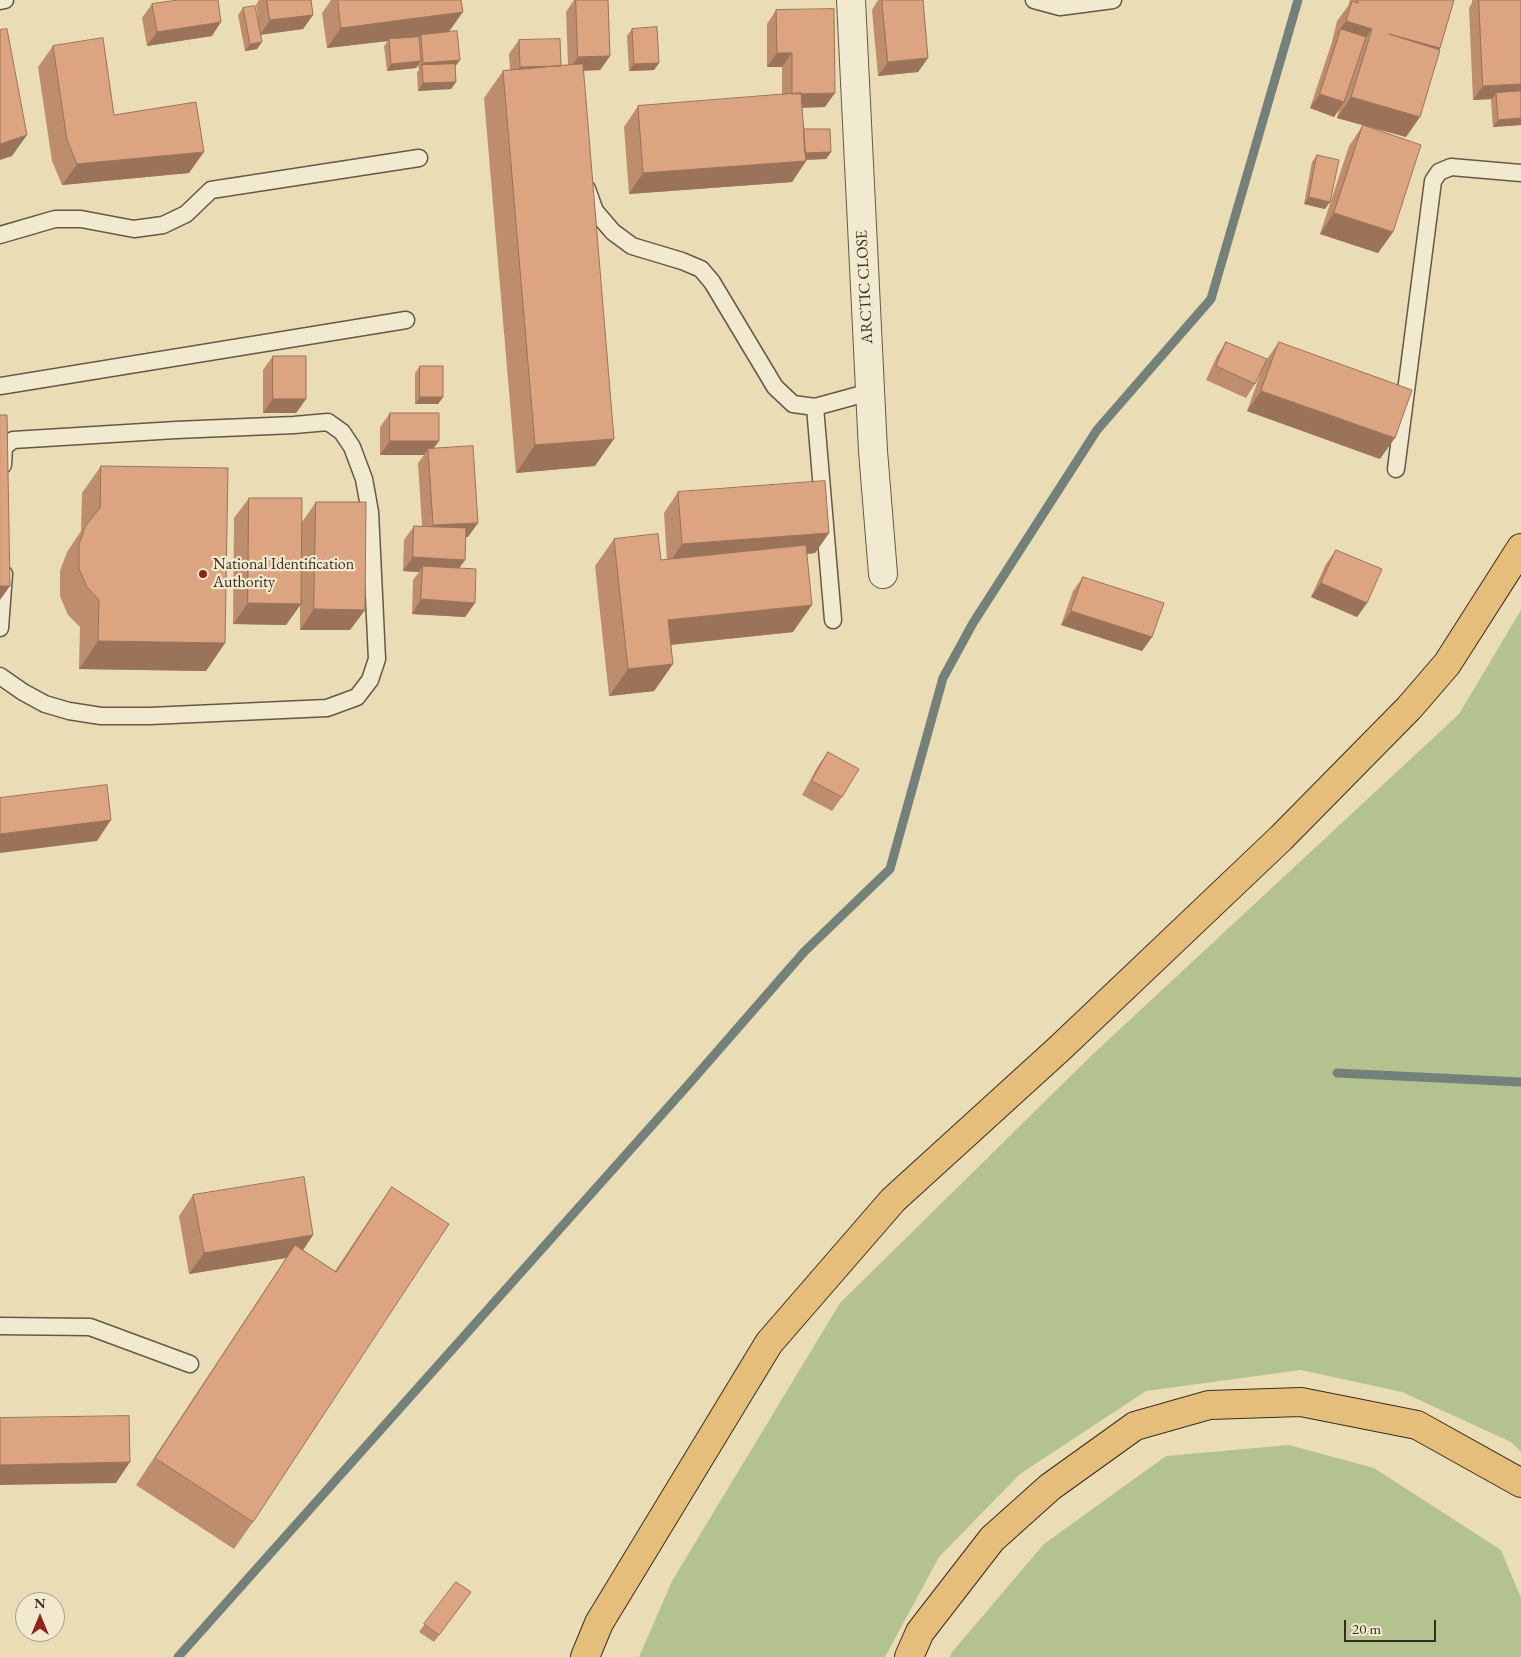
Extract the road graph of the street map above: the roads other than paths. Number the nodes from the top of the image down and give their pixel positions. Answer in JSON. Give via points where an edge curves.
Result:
{"nodes":[{"id":1,"x":5,"y":0,"type":"edge"},
{"id":2,"x":851,"y":0,"type":"edge"},
{"id":3,"x":1034,"y":0,"type":"edge"},
{"id":4,"x":1113,"y":0,"type":"edge"},
{"id":5,"x":0,"y":1,"type":"edge"},
{"id":6,"x":419,"y":158,"type":"dead end"},
{"id":7,"x":1521,"y":173,"type":"edge"},
{"id":8,"x":584,"y":174,"type":"edge"},
{"id":9,"x":0,"y":235,"type":"edge"},
{"id":10,"x":406,"y":320,"type":"dead end"},
{"id":11,"x":0,"y":386,"type":"edge"},
{"id":12,"x":870,"y":392,"type":"junction"},
{"id":13,"x":814,"y":407,"type":"junction"},
{"id":14,"x":1396,"y":470,"type":"dead end"},
{"id":15,"x":3,"y":480,"type":"edge"},
{"id":16,"x":1521,"y":548,"type":"edge"},
{"id":17,"x":4,"y":560,"type":"edge"},
{"id":18,"x":883,"y":574,"type":"dead end"},
{"id":19,"x":833,"y":620,"type":"dead end"},
{"id":20,"x":0,"y":628,"type":"edge"},
{"id":21,"x":0,"y":676,"type":"edge"},
{"id":22,"x":0,"y":1326,"type":"edge"},
{"id":23,"x":190,"y":1364,"type":"dead end"},
{"id":24,"x":1521,"y":1484,"type":"edge"},
{"id":25,"x":585,"y":1657,"type":"edge"},
{"id":26,"x":909,"y":1657,"type":"edge"}],
"edges":[{"from":1,"to":5,"type":"lane"},
{"from":2,"to":12,"type":"street","name":"ARCTIC CLOSE"},
{"from":3,"to":4,"type":"lane","via":[[1060,7]]},
{"from":6,"to":9,"type":"lane","via":[[211,190],[186,214],[163,224],[134,229],[81,219],[55,219]]},
{"from":7,"to":14,"type":"lane","via":[[1451,167],[1439,172],[1433,181]]},
{"from":8,"to":13,"type":"lane","via":[[595,211],[613,232],[632,246],[701,269],[775,388],[793,404]]},
{"from":10,"to":11,"type":"lane"},
{"from":12,"to":13,"type":"lane"},
{"from":12,"to":18,"type":"street","name":"ARCTIC CLOSE"},
{"from":13,"to":19,"type":"lane"},
{"from":15,"to":21,"type":"lane","via":[[4,446],[12,440],[328,422],[342,432],[352,446],[365,487],[370,512],[377,659],[370,680],[357,697],[327,708],[150,716],[101,716],[69,711],[45,704]]},
{"from":16,"to":25,"type":"highway","via":[[1447,664],[1409,708],[1267,851],[1060,1048],[893,1200],[769,1343],[599,1623]]},
{"from":17,"to":20,"type":"lane"},
{"from":22,"to":23,"type":"lane","via":[[90,1327]]},
{"from":24,"to":26,"type":"highway","via":[[1416,1425],[1301,1402],[1209,1405],[1135,1426],[1050,1487],[992,1539],[920,1632]]}]}
